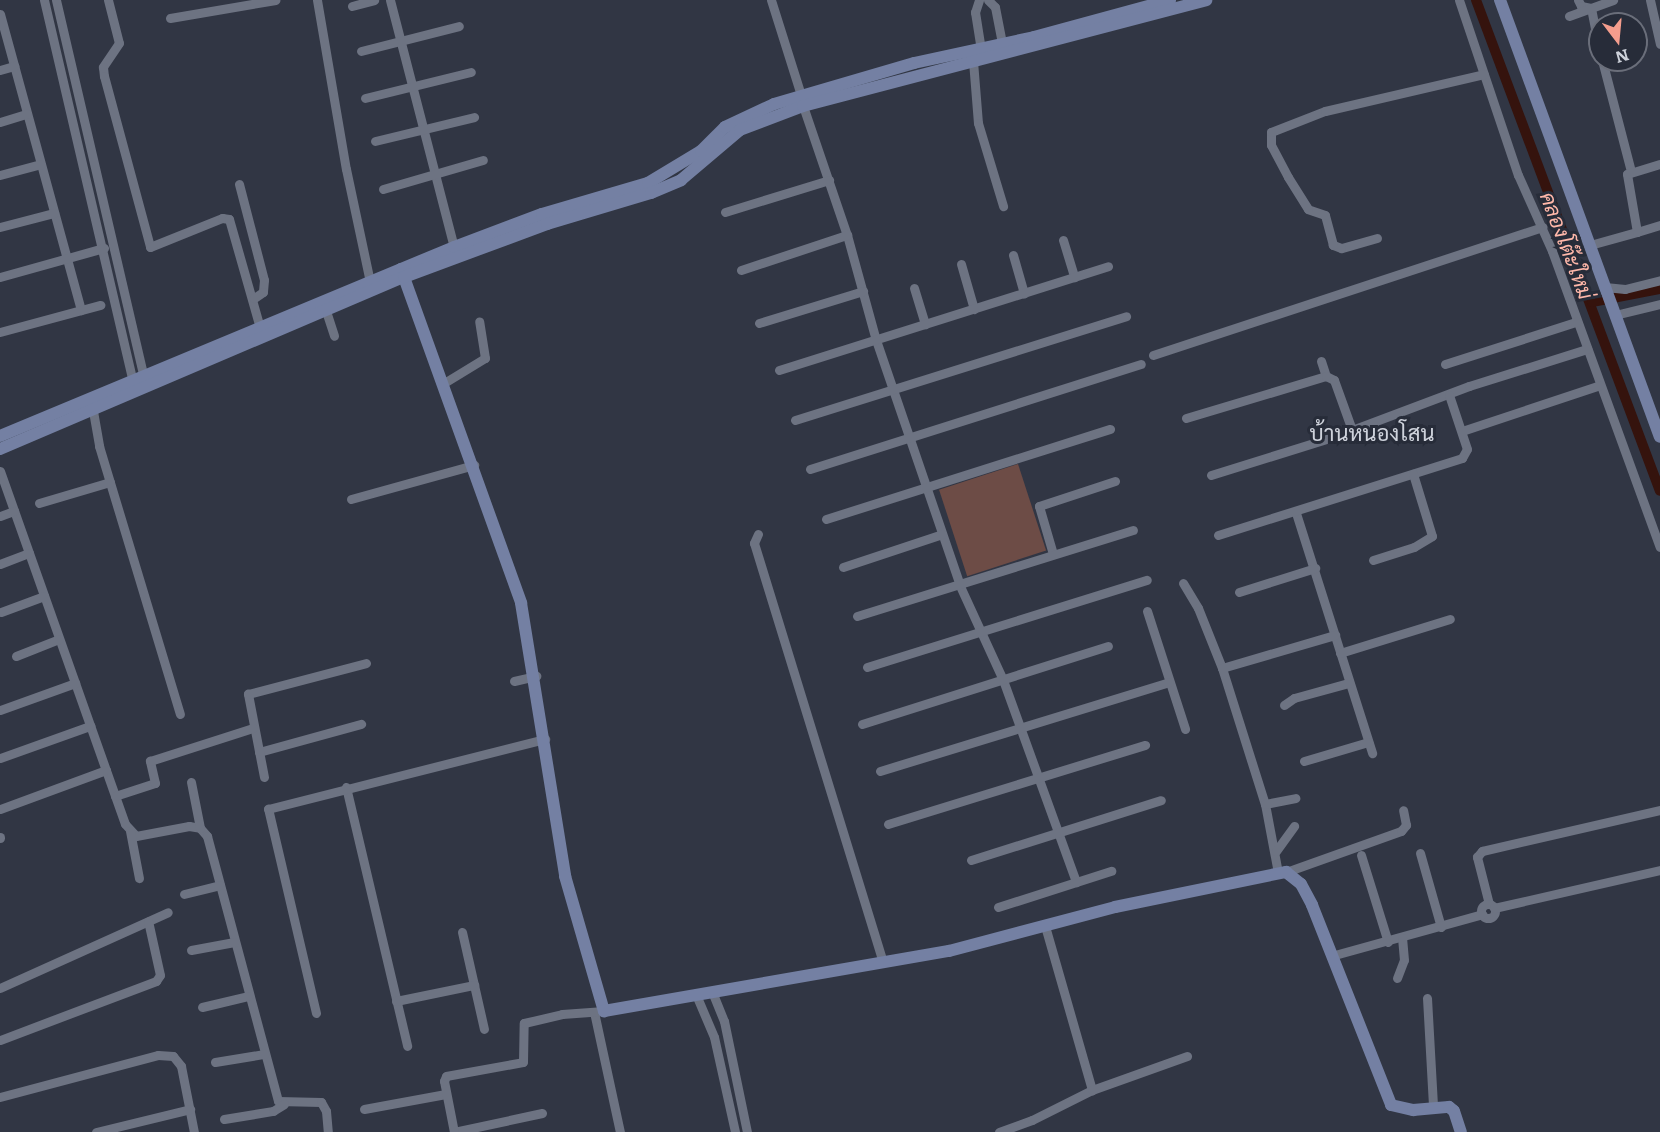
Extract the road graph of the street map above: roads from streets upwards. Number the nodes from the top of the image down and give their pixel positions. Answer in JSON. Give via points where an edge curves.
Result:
{"nodes":[{"id":1,"x":44,"y":0,"type":"edge"},
{"id":2,"x":56,"y":0,"type":"edge"},
{"id":3,"x":108,"y":0,"type":"edge"},
{"id":4,"x":275,"y":0,"type":"edge"},
{"id":5,"x":317,"y":0,"type":"edge"},
{"id":6,"x":374,"y":0,"type":"edge"},
{"id":7,"x":390,"y":0,"type":"edge"},
{"id":8,"x":771,"y":0,"type":"edge"},
{"id":9,"x":979,"y":0,"type":"edge"},
{"id":10,"x":988,"y":0,"type":"edge"},
{"id":11,"x":1170,"y":0,"type":"edge"},
{"id":12,"x":1206,"y":0,"type":"edge"},
{"id":13,"x":1459,"y":0,"type":"edge"},
{"id":14,"x":1500,"y":0,"type":"edge"},
{"id":15,"x":1578,"y":0,"type":"edge"},
{"id":16,"x":1613,"y":0,"type":"edge"},
{"id":17,"x":1650,"y":0,"type":"edge"},
{"id":18,"x":352,"y":6,"type":"dead end"},
{"id":19,"x":1591,"y":8,"type":"junction"},
{"id":20,"x":1592,"y":12,"type":"edge"},
{"id":21,"x":1569,"y":16,"type":"dead end"},
{"id":22,"x":0,"y":17,"type":"edge"},
{"id":23,"x":170,"y":18,"type":"dead end"},
{"id":24,"x":459,"y":26,"type":"dead end"},
{"id":25,"x":400,"y":41,"type":"junction"},
{"id":26,"x":1002,"y":44,"type":"junction"},
{"id":27,"x":1660,"y":44,"type":"edge"},
{"id":28,"x":981,"y":48,"type":"junction"},
{"id":29,"x":361,"y":51,"type":"dead end"},
{"id":30,"x":973,"y":61,"type":"junction"},
{"id":31,"x":14,"y":66,"type":"junction"},
{"id":32,"x":0,"y":70,"type":"edge"},
{"id":33,"x":471,"y":72,"type":"dead end"},
{"id":34,"x":1605,"y":72,"type":"edge"},
{"id":35,"x":1484,"y":74,"type":"junction"},
{"id":36,"x":411,"y":86,"type":"junction"},
{"id":37,"x":76,"y":91,"type":"junction"},
{"id":38,"x":63,"y":94,"type":"junction"},
{"id":39,"x":365,"y":98,"type":"dead end"},
{"id":40,"x":802,"y":100,"type":"junction"},
{"id":41,"x":27,"y":114,"type":"junction"},
{"id":42,"x":82,"y":114,"type":"junction"},
{"id":43,"x":474,"y":117,"type":"dead end"},
{"id":44,"x":69,"y":118,"type":"junction"},
{"id":45,"x":0,"y":122,"type":"edge"},
{"id":46,"x":423,"y":130,"type":"junction"},
{"id":47,"x":375,"y":141,"type":"dead end"},
{"id":48,"x":483,"y":160,"type":"dead end"},
{"id":49,"x":41,"y":164,"type":"junction"},
{"id":50,"x":1660,"y":164,"type":"edge"},
{"id":51,"x":1631,"y":171,"type":"junction"},
{"id":52,"x":0,"y":174,"type":"edge"},
{"id":53,"x":434,"y":175,"type":"junction"},
{"id":54,"x":829,"y":180,"type":"junction"},
{"id":55,"x":239,"y":184,"type":"dead end"},
{"id":56,"x":383,"y":189,"type":"dead end"},
{"id":57,"x":1003,"y":206,"type":"dead end"},
{"id":58,"x":725,"y":212,"type":"dead end"},
{"id":59,"x":54,"y":213,"type":"junction"},
{"id":60,"x":1660,"y":225,"type":"edge"},
{"id":61,"x":0,"y":227,"type":"edge"},
{"id":62,"x":1542,"y":227,"type":"junction"},
{"id":63,"x":1637,"y":231,"type":"junction"},
{"id":64,"x":847,"y":235,"type":"junction"},
{"id":65,"x":1377,"y":237,"type":"dead end"},
{"id":66,"x":1063,"y":240,"type":"dead end"},
{"id":67,"x":1590,"y":245,"type":"junction"},
{"id":68,"x":112,"y":246,"type":"junction"},
{"id":69,"x":454,"y":247,"type":"junction"},
{"id":70,"x":100,"y":250,"type":"junction"},
{"id":71,"x":1013,"y":255,"type":"dead end"},
{"id":72,"x":67,"y":259,"type":"junction"},
{"id":73,"x":961,"y":264,"type":"dead end"},
{"id":74,"x":1108,"y":266,"type":"dead end"},
{"id":75,"x":741,"y":270,"type":"dead end"},
{"id":76,"x":402,"y":273,"type":"junction"},
{"id":77,"x":0,"y":277,"type":"edge"},
{"id":78,"x":1074,"y":277,"type":"junction"},
{"id":79,"x":1660,"y":280,"type":"edge"},
{"id":80,"x":370,"y":282,"type":"junction"},
{"id":81,"x":914,"y":288,"type":"dead end"},
{"id":82,"x":1607,"y":290,"type":"junction"},
{"id":83,"x":863,"y":291,"type":"junction"},
{"id":84,"x":1024,"y":293,"type":"junction"},
{"id":85,"x":254,"y":298,"type":"junction"},
{"id":86,"x":1660,"y":304,"type":"edge"},
{"id":87,"x":100,"y":305,"type":"dead end"},
{"id":88,"x":975,"y":309,"type":"junction"},
{"id":89,"x":81,"y":310,"type":"junction"},
{"id":90,"x":326,"y":311,"type":"junction"},
{"id":91,"x":1614,"y":313,"type":"junction"},
{"id":92,"x":1126,"y":316,"type":"dead end"},
{"id":93,"x":479,"y":321,"type":"dead end"},
{"id":94,"x":1576,"y":322,"type":"junction"},
{"id":95,"x":759,"y":323,"type":"dead end"},
{"id":96,"x":925,"y":324,"type":"junction"},
{"id":97,"x":260,"y":328,"type":"junction"},
{"id":98,"x":0,"y":332,"type":"edge"},
{"id":99,"x":334,"y":336,"type":"dead end"},
{"id":100,"x":876,"y":340,"type":"junction"},
{"id":101,"x":1587,"y":349,"type":"junction"},
{"id":102,"x":1153,"y":355,"type":"dead end"},
{"id":103,"x":1321,"y":361,"type":"dead end"},
{"id":104,"x":1141,"y":364,"type":"dead end"},
{"id":105,"x":1445,"y":364,"type":"dead end"},
{"id":106,"x":779,"y":370,"type":"dead end"},
{"id":107,"x":1326,"y":376,"type":"junction"},
{"id":108,"x":139,"y":379,"type":"junction"},
{"id":109,"x":444,"y":383,"type":"junction"},
{"id":110,"x":1600,"y":385,"type":"junction"},
{"id":111,"x":892,"y":388,"type":"junction"},
{"id":112,"x":1449,"y":395,"type":"junction"},
{"id":113,"x":93,"y":411,"type":"junction"},
{"id":114,"x":1186,"y":418,"type":"dead end"},
{"id":115,"x":795,"y":420,"type":"dead end"},
{"id":116,"x":1110,"y":429,"type":"dead end"},
{"id":117,"x":1352,"y":430,"type":"junction"},
{"id":118,"x":1659,"y":430,"type":"edge"},
{"id":119,"x":1462,"y":431,"type":"junction"},
{"id":120,"x":0,"y":436,"type":"edge"},
{"id":121,"x":912,"y":437,"type":"junction"},
{"id":122,"x":0,"y":449,"type":"edge"},
{"id":123,"x":474,"y":465,"type":"junction"},
{"id":124,"x":810,"y":469,"type":"dead end"},
{"id":125,"x":0,"y":471,"type":"edge"},
{"id":126,"x":1413,"y":474,"type":"junction"},
{"id":127,"x":1211,"y":475,"type":"dead end"},
{"id":128,"x":1115,"y":481,"type":"dead end"},
{"id":129,"x":110,"y":482,"type":"junction"},
{"id":130,"x":928,"y":488,"type":"junction"},
{"id":131,"x":351,"y":499,"type":"dead end"},
{"id":132,"x":39,"y":503,"type":"dead end"},
{"id":133,"x":14,"y":511,"type":"junction"},
{"id":134,"x":1296,"y":513,"type":"junction"},
{"id":135,"x":0,"y":516,"type":"edge"},
{"id":136,"x":826,"y":519,"type":"dead end"},
{"id":137,"x":1133,"y":530,"type":"dead end"},
{"id":138,"x":758,"y":534,"type":"dead end"},
{"id":139,"x":942,"y":534,"type":"junction"},
{"id":140,"x":1218,"y":535,"type":"dead end"},
{"id":141,"x":1660,"y":547,"type":"edge"},
{"id":142,"x":29,"y":553,"type":"junction"},
{"id":143,"x":1053,"y":554,"type":"junction"},
{"id":144,"x":1373,"y":560,"type":"dead end"},
{"id":145,"x":0,"y":564,"type":"edge"},
{"id":146,"x":843,"y":567,"type":"dead end"},
{"id":147,"x":1315,"y":568,"type":"junction"},
{"id":148,"x":1147,"y":580,"type":"dead end"},
{"id":149,"x":1183,"y":583,"type":"dead end"},
{"id":150,"x":960,"y":586,"type":"junction"},
{"id":151,"x":1239,"y":592,"type":"dead end"},
{"id":152,"x":44,"y":596,"type":"junction"},
{"id":153,"x":1147,"y":611,"type":"dead end"},
{"id":154,"x":1,"y":612,"type":"edge"},
{"id":155,"x":857,"y":616,"type":"dead end"},
{"id":156,"x":1450,"y":619,"type":"dead end"},
{"id":157,"x":983,"y":631,"type":"junction"},
{"id":158,"x":1335,"y":634,"type":"junction"},
{"id":159,"x":59,"y":639,"type":"junction"},
{"id":160,"x":1108,"y":646,"type":"dead end"},
{"id":161,"x":1340,"y":653,"type":"junction"},
{"id":162,"x":16,"y":656,"type":"dead end"},
{"id":163,"x":366,"y":663,"type":"dead end"},
{"id":164,"x":867,"y":667,"type":"dead end"},
{"id":165,"x":1222,"y":668,"type":"junction"},
{"id":166,"x":536,"y":676,"type":"junction"},
{"id":167,"x":1003,"y":680,"type":"junction"},
{"id":168,"x":514,"y":681,"type":"dead end"},
{"id":169,"x":1169,"y":682,"type":"junction"},
{"id":170,"x":75,"y":683,"type":"junction"},
{"id":171,"x":1349,"y":683,"type":"junction"},
{"id":172,"x":1284,"y":705,"type":"dead end"},
{"id":173,"x":0,"y":710,"type":"edge"},
{"id":174,"x":180,"y":714,"type":"dead end"},
{"id":175,"x":361,"y":724,"type":"dead end"},
{"id":176,"x":862,"y":724,"type":"dead end"},
{"id":177,"x":90,"y":726,"type":"junction"},
{"id":178,"x":253,"y":728,"type":"junction"},
{"id":179,"x":1020,"y":729,"type":"junction"},
{"id":180,"x":1185,"y":729,"type":"dead end"},
{"id":181,"x":545,"y":739,"type":"junction"},
{"id":182,"x":1368,"y":741,"type":"junction"},
{"id":183,"x":1145,"y":745,"type":"dead end"},
{"id":184,"x":259,"y":752,"type":"junction"},
{"id":185,"x":1372,"y":753,"type":"dead end"},
{"id":186,"x":0,"y":758,"type":"edge"},
{"id":187,"x":1304,"y":761,"type":"dead end"},
{"id":188,"x":106,"y":770,"type":"junction"},
{"id":189,"x":880,"y":771,"type":"dead end"},
{"id":190,"x":264,"y":777,"type":"dead end"},
{"id":191,"x":1038,"y":779,"type":"junction"},
{"id":192,"x":191,"y":782,"type":"dead end"},
{"id":193,"x":346,"y":787,"type":"junction"},
{"id":194,"x":115,"y":796,"type":"junction"},
{"id":195,"x":1295,"y":798,"type":"dead end"},
{"id":196,"x":1161,"y":800,"type":"dead end"},
{"id":197,"x":1265,"y":804,"type":"junction"},
{"id":198,"x":0,"y":809,"type":"edge"},
{"id":199,"x":1403,"y":810,"type":"dead end"},
{"id":200,"x":1660,"y":810,"type":"edge"},
{"id":201,"x":888,"y":824,"type":"dead end"},
{"id":202,"x":1294,"y":826,"type":"dead end"},
{"id":203,"x":200,"y":828,"type":"junction"},
{"id":204,"x":130,"y":831,"type":"junction"},
{"id":205,"x":1057,"y":833,"type":"junction"},
{"id":206,"x":1276,"y":851,"type":"junction"},
{"id":207,"x":1420,"y":853,"type":"dead end"},
{"id":208,"x":1361,"y":855,"type":"dead end"},
{"id":209,"x":971,"y":860,"type":"dead end"},
{"id":210,"x":1660,"y":870,"type":"edge"},
{"id":211,"x":1111,"y":871,"type":"dead end"},
{"id":212,"x":1282,"y":873,"type":"junction"},
{"id":213,"x":139,"y":878,"type":"dead end"},
{"id":214,"x":1076,"y":882,"type":"junction"},
{"id":215,"x":220,"y":885,"type":"junction"},
{"id":216,"x":184,"y":894,"type":"dead end"},
{"id":217,"x":1492,"y":906,"type":"junction"},
{"id":218,"x":998,"y":907,"type":"dead end"},
{"id":219,"x":168,"y":912,"type":"dead end"},
{"id":220,"x":148,"y":921,"type":"junction"},
{"id":221,"x":1045,"y":926,"type":"junction"},
{"id":222,"x":1441,"y":927,"type":"junction"},
{"id":223,"x":462,"y":932,"type":"dead end"},
{"id":224,"x":1402,"y":938,"type":"junction"},
{"id":225,"x":234,"y":942,"type":"junction"},
{"id":226,"x":1388,"y":942,"type":"junction"},
{"id":227,"x":191,"y":950,"type":"dead end"},
{"id":228,"x":1331,"y":956,"type":"junction"},
{"id":229,"x":883,"y":963,"type":"junction"},
{"id":230,"x":1397,"y":978,"type":"dead end"},
{"id":231,"x":474,"y":985,"type":"junction"},
{"id":232,"x":0,"y":988,"type":"edge"},
{"id":233,"x":713,"y":994,"type":"junction"},
{"id":234,"x":248,"y":996,"type":"junction"},
{"id":235,"x":697,"y":997,"type":"junction"},
{"id":236,"x":1427,"y":998,"type":"dead end"},
{"id":237,"x":396,"y":1000,"type":"junction"},
{"id":238,"x":202,"y":1006,"type":"dead end"},
{"id":239,"x":599,"y":1011,"type":"junction"},
{"id":240,"x":316,"y":1013,"type":"dead end"},
{"id":241,"x":484,"y":1029,"type":"dead end"},
{"id":242,"x":0,"y":1040,"type":"edge"},
{"id":243,"x":406,"y":1046,"type":"dead end"},
{"id":244,"x":264,"y":1054,"type":"junction"},
{"id":245,"x":1187,"y":1056,"type":"dead end"},
{"id":246,"x":215,"y":1062,"type":"dead end"},
{"id":247,"x":1092,"y":1090,"type":"junction"},
{"id":248,"x":446,"y":1094,"type":"junction"},
{"id":249,"x":0,"y":1097,"type":"edge"},
{"id":250,"x":285,"y":1104,"type":"junction"},
{"id":251,"x":1433,"y":1106,"type":"junction"},
{"id":252,"x":364,"y":1108,"type":"dead end"},
{"id":253,"x":190,"y":1109,"type":"junction"},
{"id":254,"x":542,"y":1113,"type":"dead end"},
{"id":255,"x":224,"y":1119,"type":"dead end"},
{"id":256,"x":1032,"y":1120,"type":"junction"},
{"id":257,"x":96,"y":1132,"type":"edge"},
{"id":258,"x":194,"y":1132,"type":"edge"},
{"id":259,"x":328,"y":1132,"type":"edge"},
{"id":260,"x":620,"y":1132,"type":"edge"},
{"id":261,"x":735,"y":1132,"type":"edge"},
{"id":262,"x":747,"y":1132,"type":"edge"},
{"id":263,"x":999,"y":1132,"type":"edge"},
{"id":264,"x":1036,"y":1132,"type":"edge"},
{"id":265,"x":1461,"y":1132,"type":"edge"}],
"edges":[{"from":1,"to":38,"type":"street"},
{"from":2,"to":37,"type":"street"},
{"from":3,"to":85,"type":"street","via":[[119,43],[103,67],[104,76],[150,247],[222,218],[229,219]]},
{"from":4,"to":23,"type":"street"},
{"from":5,"to":80,"type":"street"},
{"from":6,"to":18,"type":"street"},
{"from":7,"to":25,"type":"street"},
{"from":8,"to":40,"type":"street"},
{"from":9,"to":28,"type":"street","via":[[975,12]]},
{"from":10,"to":26,"type":"street","via":[[995,7]]},
{"from":11,"to":26,"type":"street"},
{"from":12,"to":30,"type":"street"},
{"from":13,"to":35,"type":"street"},
{"from":14,"to":67,"type":"street"},
{"from":15,"to":19,"type":"street","via":[[1581,6]]},
{"from":16,"to":19,"type":"street"},
{"from":17,"to":27,"type":"street"},
{"from":19,"to":20,"type":"street"},
{"from":19,"to":21,"type":"street"},
{"from":22,"to":31,"type":"street"},
{"from":24,"to":25,"type":"street"},
{"from":25,"to":29,"type":"street"},
{"from":25,"to":36,"type":"street"},
{"from":26,"to":28,"type":"street"},
{"from":28,"to":40,"type":"street"},
{"from":30,"to":40,"type":"street"},
{"from":30,"to":57,"type":"street","via":[[978,123]]},
{"from":31,"to":32,"type":"street"},
{"from":31,"to":41,"type":"street"},
{"from":33,"to":36,"type":"street"},
{"from":34,"to":51,"type":"street"},
{"from":35,"to":62,"type":"street","via":[[1518,176]]},
{"from":35,"to":65,"type":"street","via":[[1325,111],[1271,132],[1272,145],[1308,209],[1325,215],[1333,245],[1341,248]]},
{"from":36,"to":39,"type":"street"},
{"from":36,"to":46,"type":"street"},
{"from":37,"to":38,"type":"street"},
{"from":37,"to":42,"type":"street"},
{"from":38,"to":44,"type":"street"},
{"from":40,"to":54,"type":"street"},
{"from":40,"to":69,"type":"street","via":[[748,114],[725,127],[674,171],[648,183],[542,214]]},
{"from":40,"to":76,"type":"street","via":[[740,130],[681,180],[651,194]]},
{"from":41,"to":45,"type":"street"},
{"from":41,"to":49,"type":"street"},
{"from":42,"to":44,"type":"street"},
{"from":42,"to":68,"type":"street"},
{"from":43,"to":46,"type":"street"},
{"from":44,"to":70,"type":"street"},
{"from":46,"to":47,"type":"street"},
{"from":46,"to":53,"type":"street"},
{"from":48,"to":53,"type":"street"},
{"from":49,"to":52,"type":"street"},
{"from":49,"to":59,"type":"street"},
{"from":50,"to":51,"type":"street"},
{"from":51,"to":63,"type":"street","via":[[1625,180]]},
{"from":53,"to":56,"type":"street"},
{"from":53,"to":69,"type":"street"},
{"from":54,"to":58,"type":"street"},
{"from":54,"to":64,"type":"street"},
{"from":55,"to":85,"type":"street","via":[[264,280],[264,292]]},
{"from":59,"to":61,"type":"street"},
{"from":59,"to":72,"type":"street"},
{"from":60,"to":63,"type":"street"},
{"from":62,"to":94,"type":"street"},
{"from":62,"to":102,"type":"street"},
{"from":63,"to":67,"type":"street"},
{"from":64,"to":75,"type":"street"},
{"from":64,"to":83,"type":"street"},
{"from":66,"to":78,"type":"street"},
{"from":67,"to":82,"type":"street"},
{"from":68,"to":70,"type":"street"},
{"from":68,"to":108,"type":"street"},
{"from":69,"to":76,"type":"street"},
{"from":70,"to":72,"type":"street"},
{"from":70,"to":108,"type":"street"},
{"from":71,"to":84,"type":"street"},
{"from":72,"to":77,"type":"street"},
{"from":72,"to":89,"type":"street"},
{"from":73,"to":88,"type":"street"},
{"from":74,"to":78,"type":"street"},
{"from":76,"to":80,"type":"street"},
{"from":76,"to":90,"type":"street"},
{"from":76,"to":109,"type":"street"},
{"from":78,"to":84,"type":"street"},
{"from":79,"to":82,"type":"street"},
{"from":80,"to":97,"type":"street"},
{"from":81,"to":96,"type":"street"},
{"from":82,"to":91,"type":"street"},
{"from":83,"to":95,"type":"street"},
{"from":83,"to":100,"type":"street"},
{"from":84,"to":88,"type":"street"},
{"from":85,"to":97,"type":"street"},
{"from":86,"to":91,"type":"street"},
{"from":87,"to":89,"type":"street"},
{"from":88,"to":96,"type":"street"},
{"from":89,"to":98,"type":"street"},
{"from":90,"to":99,"type":"street"},
{"from":90,"to":113,"type":"street"},
{"from":91,"to":118,"type":"street"},
{"from":92,"to":111,"type":"street"},
{"from":93,"to":109,"type":"street","via":[[485,358]]},
{"from":94,"to":101,"type":"street"},
{"from":94,"to":105,"type":"street"},
{"from":96,"to":100,"type":"street"},
{"from":97,"to":108,"type":"street"},
{"from":100,"to":106,"type":"street"},
{"from":100,"to":111,"type":"street"},
{"from":101,"to":110,"type":"street"},
{"from":101,"to":112,"type":"street"},
{"from":103,"to":107,"type":"street"},
{"from":104,"to":121,"type":"street"},
{"from":107,"to":114,"type":"street"},
{"from":107,"to":117,"type":"street","via":[[1334,380]]},
{"from":108,"to":120,"type":"street"},
{"from":109,"to":123,"type":"street"},
{"from":110,"to":119,"type":"street"},
{"from":110,"to":141,"type":"street"},
{"from":111,"to":115,"type":"street"},
{"from":111,"to":121,"type":"street"},
{"from":112,"to":117,"type":"street"},
{"from":112,"to":119,"type":"street"},
{"from":113,"to":122,"type":"street"},
{"from":113,"to":129,"type":"street"},
{"from":116,"to":130,"type":"street"},
{"from":117,"to":127,"type":"street"},
{"from":119,"to":126,"type":"street","via":[[1466,455]]},
{"from":121,"to":124,"type":"street"},
{"from":121,"to":130,"type":"street"},
{"from":123,"to":131,"type":"street"},
{"from":123,"to":166,"type":"street","via":[[522,603]]},
{"from":125,"to":133,"type":"street"},
{"from":126,"to":134,"type":"street"},
{"from":126,"to":144,"type":"street","via":[[1432,536],[1414,547]]},
{"from":128,"to":143,"type":"street","via":[[1039,506]]},
{"from":129,"to":132,"type":"street"},
{"from":129,"to":174,"type":"street"},
{"from":130,"to":136,"type":"street"},
{"from":130,"to":139,"type":"street"},
{"from":133,"to":135,"type":"street"},
{"from":133,"to":142,"type":"street"},
{"from":134,"to":140,"type":"street"},
{"from":134,"to":147,"type":"street"},
{"from":137,"to":143,"type":"street"},
{"from":138,"to":229,"type":"street","via":[[754,543],[756,553]]},
{"from":139,"to":146,"type":"street"},
{"from":139,"to":150,"type":"street"},
{"from":142,"to":145,"type":"street"},
{"from":142,"to":152,"type":"street"},
{"from":143,"to":150,"type":"street"},
{"from":147,"to":151,"type":"street"},
{"from":147,"to":158,"type":"street"},
{"from":148,"to":157,"type":"street"},
{"from":149,"to":165,"type":"street","via":[[1198,608]]},
{"from":150,"to":155,"type":"street"},
{"from":150,"to":157,"type":"street"},
{"from":152,"to":154,"type":"street"},
{"from":152,"to":159,"type":"street"},
{"from":153,"to":169,"type":"street"},
{"from":156,"to":161,"type":"street"},
{"from":157,"to":164,"type":"street"},
{"from":157,"to":167,"type":"street"},
{"from":158,"to":161,"type":"street"},
{"from":158,"to":165,"type":"street"},
{"from":159,"to":162,"type":"street"},
{"from":159,"to":170,"type":"street"},
{"from":160,"to":167,"type":"street"},
{"from":161,"to":171,"type":"street"},
{"from":163,"to":178,"type":"street","via":[[248,694]]},
{"from":165,"to":197,"type":"street"},
{"from":166,"to":168,"type":"street"},
{"from":166,"to":181,"type":"street"},
{"from":167,"to":176,"type":"street"},
{"from":167,"to":179,"type":"street"},
{"from":169,"to":179,"type":"street"},
{"from":169,"to":180,"type":"street"},
{"from":170,"to":173,"type":"street"},
{"from":170,"to":177,"type":"street"},
{"from":171,"to":172,"type":"street","via":[[1294,698]]},
{"from":171,"to":182,"type":"street"},
{"from":175,"to":184,"type":"street"},
{"from":177,"to":186,"type":"street"},
{"from":177,"to":188,"type":"street"},
{"from":178,"to":184,"type":"street"},
{"from":178,"to":194,"type":"street","via":[[150,761],[155,783]]},
{"from":179,"to":189,"type":"street"},
{"from":179,"to":191,"type":"street"},
{"from":181,"to":193,"type":"street"},
{"from":181,"to":239,"type":"street","via":[[565,876]]},
{"from":182,"to":185,"type":"street"},
{"from":182,"to":187,"type":"street"},
{"from":183,"to":191,"type":"street"},
{"from":184,"to":190,"type":"street"},
{"from":188,"to":194,"type":"street"},
{"from":188,"to":198,"type":"street"},
{"from":191,"to":201,"type":"street"},
{"from":191,"to":205,"type":"street"},
{"from":192,"to":203,"type":"street"},
{"from":193,"to":237,"type":"street"},
{"from":193,"to":240,"type":"street","via":[[268,809]]},
{"from":194,"to":204,"type":"street"},
{"from":195,"to":197,"type":"street"},
{"from":196,"to":205,"type":"street"},
{"from":197,"to":206,"type":"street"},
{"from":199,"to":212,"type":"street","via":[[1406,825],[1401,831]]},
{"from":200,"to":217,"type":"street","via":[[1482,851],[1477,857]]},
{"from":202,"to":206,"type":"street"},
{"from":203,"to":204,"type":"street","via":[[189,826],[145,837]]},
{"from":203,"to":215,"type":"street","via":[[207,836]]},
{"from":204,"to":213,"type":"street"},
{"from":205,"to":209,"type":"street"},
{"from":205,"to":214,"type":"street"},
{"from":206,"to":212,"type":"street"},
{"from":207,"to":222,"type":"street"},
{"from":208,"to":226,"type":"street"},
{"from":210,"to":217,"type":"street"},
{"from":211,"to":214,"type":"street"},
{"from":212,"to":221,"type":"street","via":[[1115,907]]},
{"from":212,"to":228,"type":"street","via":[[1301,884]]},
{"from":214,"to":218,"type":"street"},
{"from":215,"to":216,"type":"street"},
{"from":215,"to":225,"type":"street"},
{"from":217,"to":222,"type":"street","via":[[1490,917],[1482,914]]},
{"from":219,"to":220,"type":"street"},
{"from":220,"to":232,"type":"street"},
{"from":220,"to":242,"type":"street","via":[[160,975],[156,981]]},
{"from":221,"to":229,"type":"street"},
{"from":221,"to":247,"type":"street"},
{"from":222,"to":224,"type":"street"},
{"from":223,"to":231,"type":"street"},
{"from":224,"to":226,"type":"street"},
{"from":224,"to":230,"type":"street","via":[[1404,960]]},
{"from":225,"to":227,"type":"street"},
{"from":225,"to":234,"type":"street"},
{"from":226,"to":228,"type":"street"},
{"from":228,"to":251,"type":"street","via":[[1391,1105],[1401,1109]]},
{"from":229,"to":233,"type":"street"},
{"from":231,"to":237,"type":"street"},
{"from":231,"to":241,"type":"street"},
{"from":233,"to":235,"type":"street"},
{"from":233,"to":262,"type":"street","via":[[724,1021]]},
{"from":234,"to":238,"type":"street"},
{"from":234,"to":244,"type":"street"},
{"from":235,"to":239,"type":"street"},
{"from":235,"to":261,"type":"street","via":[[714,1037]]},
{"from":236,"to":251,"type":"street"},
{"from":237,"to":243,"type":"street"},
{"from":239,"to":248,"type":"street","via":[[524,1023],[523,1062],[446,1076]]},
{"from":239,"to":260,"type":"street"},
{"from":244,"to":246,"type":"street"},
{"from":244,"to":250,"type":"street","via":[[278,1101]]},
{"from":245,"to":247,"type":"street"},
{"from":247,"to":256,"type":"street"},
{"from":248,"to":252,"type":"street"},
{"from":248,"to":254,"type":"street","via":[[454,1132]]},
{"from":249,"to":253,"type":"street","via":[[158,1055],[173,1056],[182,1066]]},
{"from":250,"to":255,"type":"street","via":[[273,1111]]},
{"from":250,"to":259,"type":"street","via":[[321,1102],[327,1111]]},
{"from":251,"to":265,"type":"street","via":[[1454,1111]]},
{"from":253,"to":257,"type":"street"},
{"from":253,"to":258,"type":"street"},
{"from":256,"to":263,"type":"street"},
{"from":256,"to":264,"type":"street"}]}
